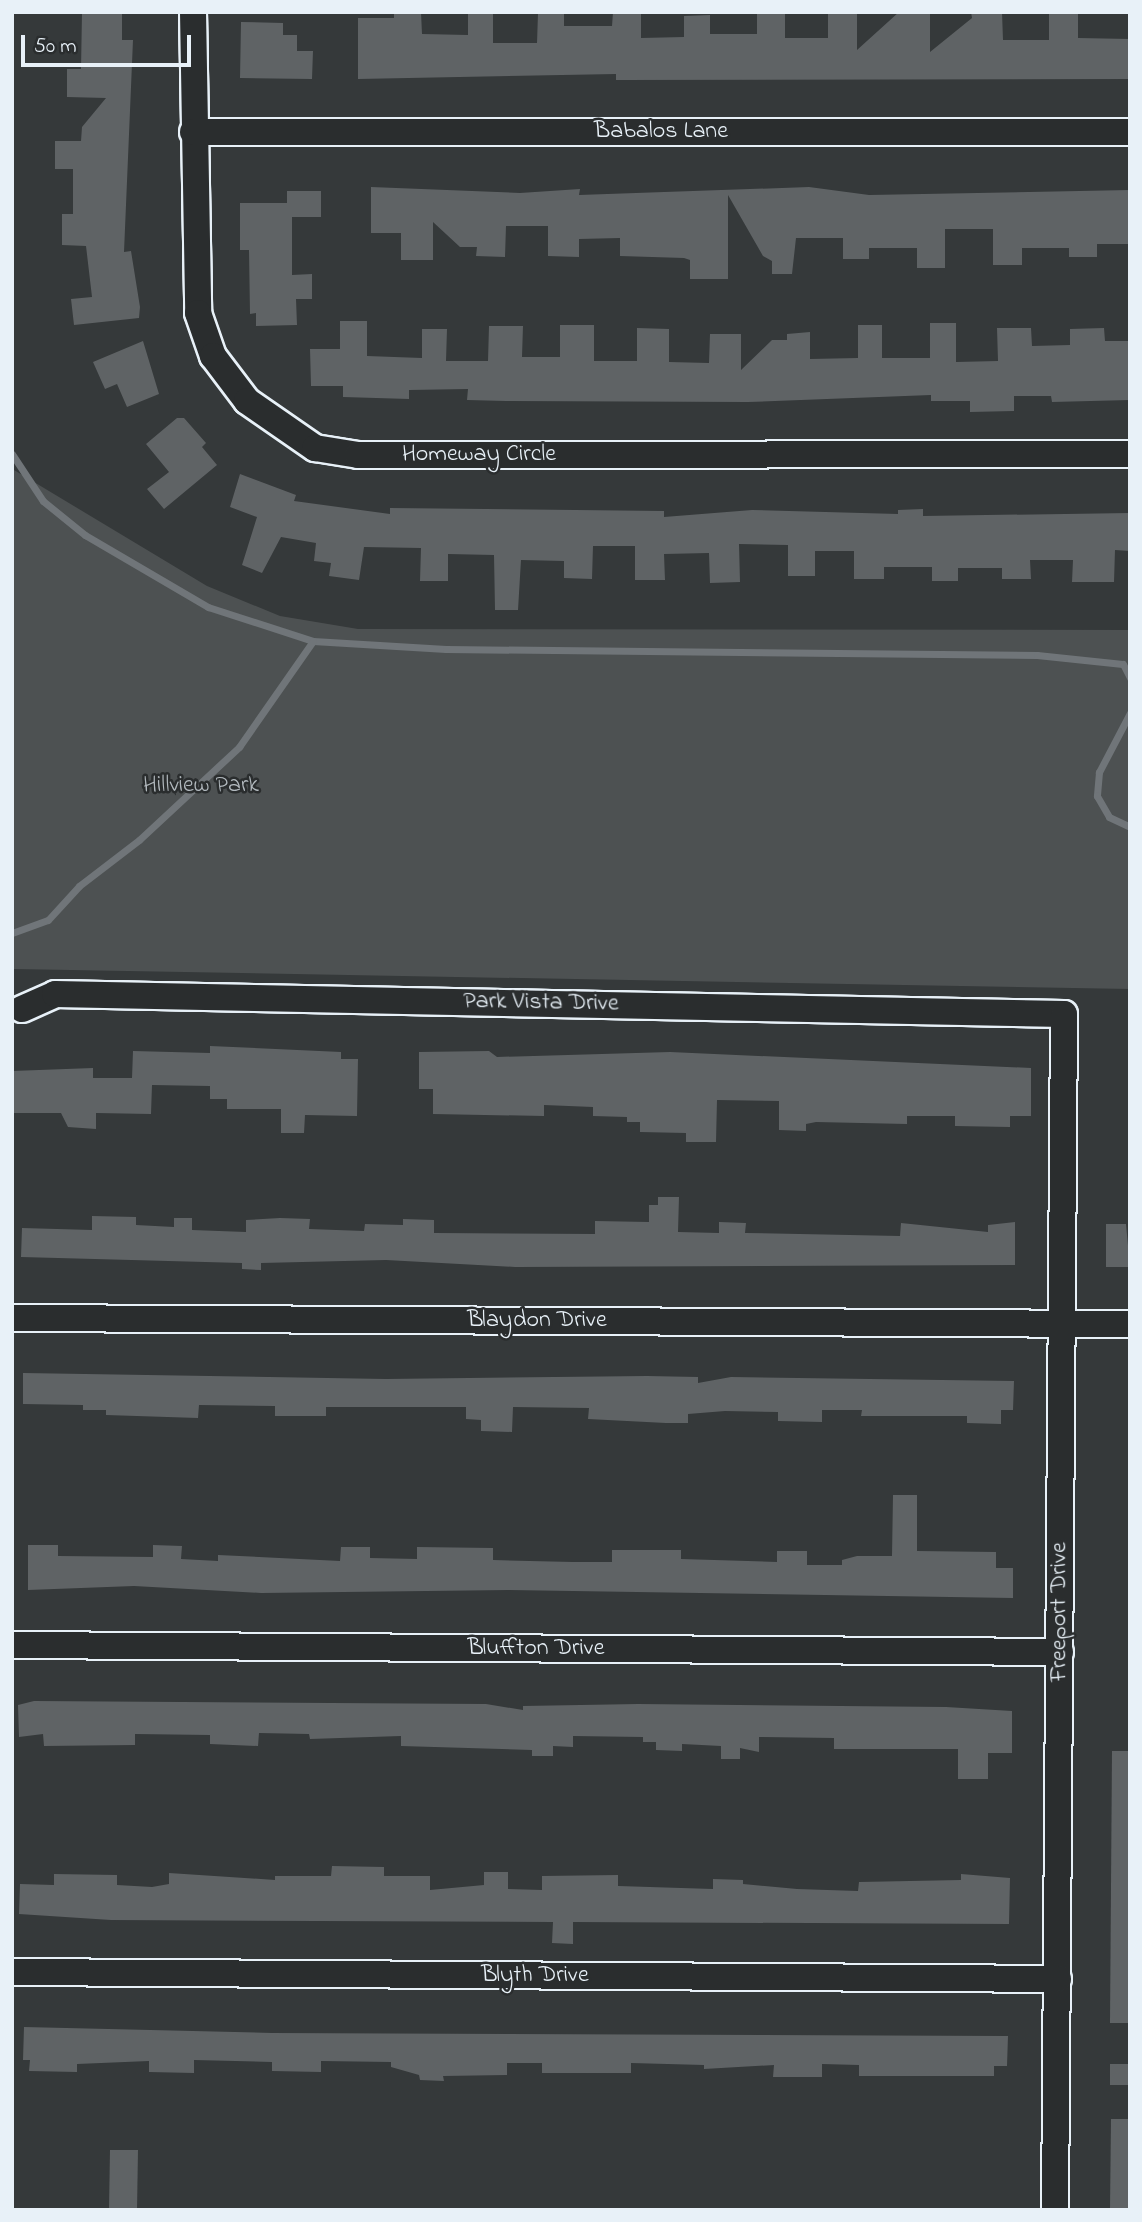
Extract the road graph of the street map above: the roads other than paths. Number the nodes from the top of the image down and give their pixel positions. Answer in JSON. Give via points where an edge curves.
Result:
{"nodes":[{"id":1,"x":193,"y":12,"type":"edge"},
{"id":2,"x":193,"y":132,"type":"junction"},
{"id":3,"x":1130,"y":132,"type":"edge"},
{"id":4,"x":1130,"y":454,"type":"edge"},
{"id":5,"x":22,"y":1009,"type":"dead end"},
{"id":6,"x":1064,"y":1014,"type":"joint"},
{"id":7,"x":12,"y":1318,"type":"edge"},
{"id":8,"x":1061,"y":1323,"type":"junction"},
{"id":9,"x":1130,"y":1324,"type":"edge"},
{"id":10,"x":12,"y":1645,"type":"edge"},
{"id":11,"x":1060,"y":1652,"type":"junction"},
{"id":12,"x":12,"y":1972,"type":"edge"},
{"id":13,"x":1058,"y":1979,"type":"junction"},
{"id":14,"x":1055,"y":2210,"type":"edge"}],
"edges":[{"from":1,"to":2,"type":"street","name":"Homeway Circle"},
{"from":2,"to":3,"type":"street","name":"Babalos Lane"},
{"from":2,"to":4,"type":"street","name":"Homeway Circle","via":[[198,313],[213,356],[247,401],[315,448],[358,455]]},
{"from":5,"to":6,"type":"street","name":"Park Vista Drive","via":[[55,993]]},
{"from":6,"to":8,"type":"street","name":"Freeport Drive"},
{"from":7,"to":8,"type":"street","name":"Blaydon Drive"},
{"from":8,"to":9,"type":"street","name":"Blaydon Drive"},
{"from":8,"to":11,"type":"street","name":"Freeport Drive"},
{"from":10,"to":11,"type":"street","name":"Bluffton Drive"},
{"from":11,"to":13,"type":"street","name":"Freeport Drive"},
{"from":12,"to":13,"type":"street","name":"Blyth Drive"},
{"from":13,"to":14,"type":"street","name":"Freeport Drive"}]}
